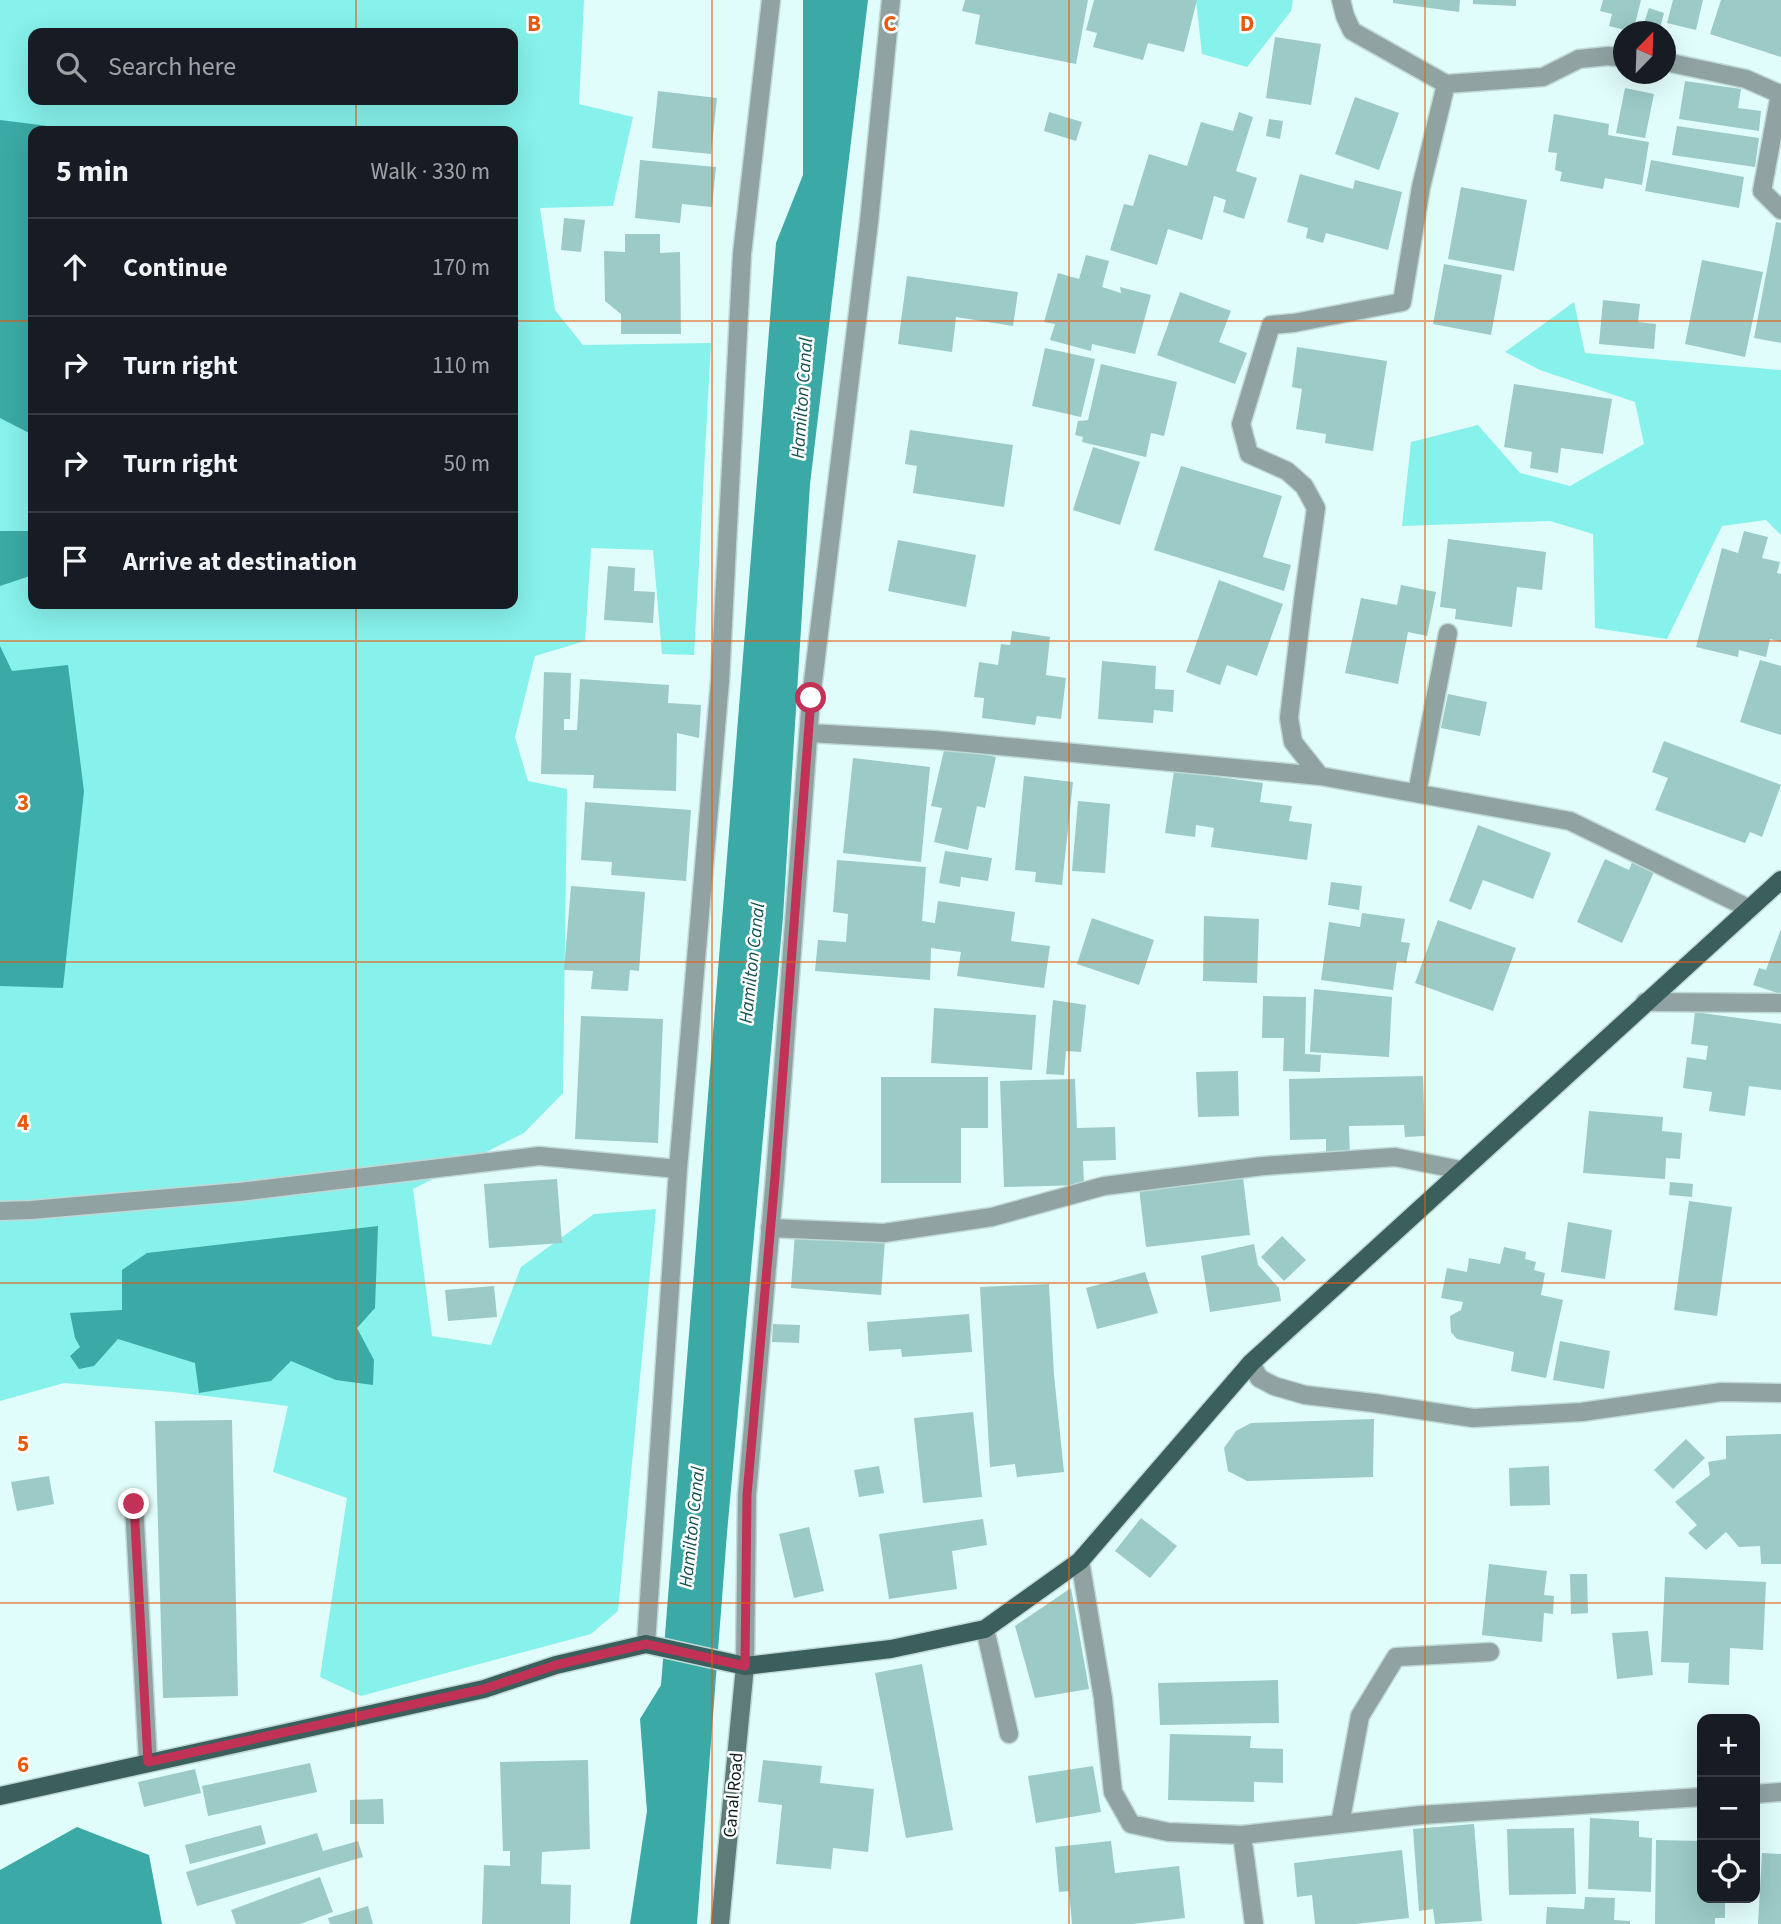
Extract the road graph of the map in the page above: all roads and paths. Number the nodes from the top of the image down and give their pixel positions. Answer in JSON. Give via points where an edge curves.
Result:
{"nodes":[{"id":1,"x":771,"y":0,"type":"edge"},
{"id":2,"x":891,"y":0,"type":"edge"},
{"id":3,"x":1341,"y":0,"type":"edge"},
{"id":4,"x":1613,"y":57,"type":"edge"},
{"id":5,"x":1676,"y":64,"type":"edge"},
{"id":6,"x":1446,"y":84,"type":"junction"},
{"id":7,"x":1781,"y":210,"type":"edge"},
{"id":8,"x":1448,"y":633,"type":"dead end"},
{"id":9,"x":809,"y":733,"type":"junction"},
{"id":10,"x":1320,"y":776,"type":"junction"},
{"id":11,"x":1417,"y":793,"type":"junction"},
{"id":12,"x":1781,"y":880,"type":"edge"},
{"id":13,"x":1748,"y":908,"type":"junction"},
{"id":14,"x":1645,"y":1002,"type":"junction"},
{"id":15,"x":1781,"y":1003,"type":"edge"},
{"id":16,"x":678,"y":1169,"type":"junction"},
{"id":17,"x":1461,"y":1170,"type":"junction"},
{"id":18,"x":0,"y":1211,"type":"edge"},
{"id":19,"x":770,"y":1228,"type":"junction"},
{"id":20,"x":1251,"y":1363,"type":"junction"},
{"id":21,"x":1781,"y":1393,"type":"edge"},
{"id":22,"x":134,"y":1504,"type":"dead end"},
{"id":23,"x":1080,"y":1561,"type":"junction"},
{"id":24,"x":985,"y":1629,"type":"junction"},
{"id":25,"x":646,"y":1644,"type":"junction"},
{"id":26,"x":1490,"y":1652,"type":"dead end"},
{"id":27,"x":745,"y":1666,"type":"junction"},
{"id":28,"x":1009,"y":1734,"type":"dead end"},
{"id":29,"x":148,"y":1762,"type":"junction"},
{"id":30,"x":1781,"y":1792,"type":"edge"},
{"id":31,"x":1760,"y":1794,"type":"edge"},
{"id":32,"x":0,"y":1796,"type":"edge"},
{"id":33,"x":1697,"y":1797,"type":"edge"},
{"id":34,"x":1340,"y":1824,"type":"junction"},
{"id":35,"x":1242,"y":1835,"type":"junction"},
{"id":36,"x":720,"y":1924,"type":"edge"},
{"id":37,"x":1254,"y":1924,"type":"edge"}],
"edges":[{"from":1,"to":16,"type":"street","via":[[742,254],[720,681]]},
{"from":2,"to":9,"type":"street"},
{"from":3,"to":6,"type":"street","via":[[1352,31]]},
{"from":4,"to":6,"type":"street","via":[[1579,59],[1543,77]]},
{"from":5,"to":7,"type":"street","via":[[1746,79],[1780,94],[1762,191]]},
{"from":6,"to":10,"type":"street","via":[[1421,187],[1402,302],[1271,325],[1241,424],[1249,454],[1287,471],[1304,486],[1316,508],[1289,718],[1293,742]]},
{"from":8,"to":11,"type":"street"},
{"from":9,"to":10,"type":"street","via":[[935,740]]},
{"from":9,"to":19,"type":"street"},
{"from":10,"to":11,"type":"street"},
{"from":11,"to":13,"type":"street","via":[[1570,821]]},
{"from":12,"to":13,"type":"main road"},
{"from":13,"to":14,"type":"main road"},
{"from":14,"to":15,"type":"street"},
{"from":14,"to":17,"type":"main road"},
{"from":16,"to":18,"type":"street","via":[[539,1156],[239,1192]]},
{"from":16,"to":25,"type":"street"},
{"from":17,"to":19,"type":"street","via":[[1395,1157],[1263,1166],[1104,1186],[992,1217],[884,1233]]},
{"from":17,"to":20,"type":"main road"},
{"from":19,"to":27,"type":"street","via":[[747,1495]]},
{"from":20,"to":21,"type":"street","via":[[1259,1378],[1305,1395],[1473,1418],[1582,1412],[1721,1392]]},
{"from":20,"to":23,"type":"main road"},
{"from":22,"to":29,"type":"street"},
{"from":23,"to":24,"type":"main road"},
{"from":23,"to":35,"type":"street","via":[[1113,1792],[1131,1824],[1168,1832]]},
{"from":24,"to":27,"type":"main road","via":[[891,1649]]},
{"from":24,"to":28,"type":"street"},
{"from":25,"to":27,"type":"main road"},
{"from":25,"to":29,"type":"main road","via":[[556,1665],[484,1689]]},
{"from":26,"to":34,"type":"street","via":[[1396,1657],[1360,1716]]},
{"from":27,"to":36,"type":"main road","name":"Canal Road"},
{"from":29,"to":32,"type":"main road"},
{"from":30,"to":31,"type":"street"},
{"from":33,"to":34,"type":"street"},
{"from":34,"to":35,"type":"street"},
{"from":35,"to":37,"type":"street"}]}
